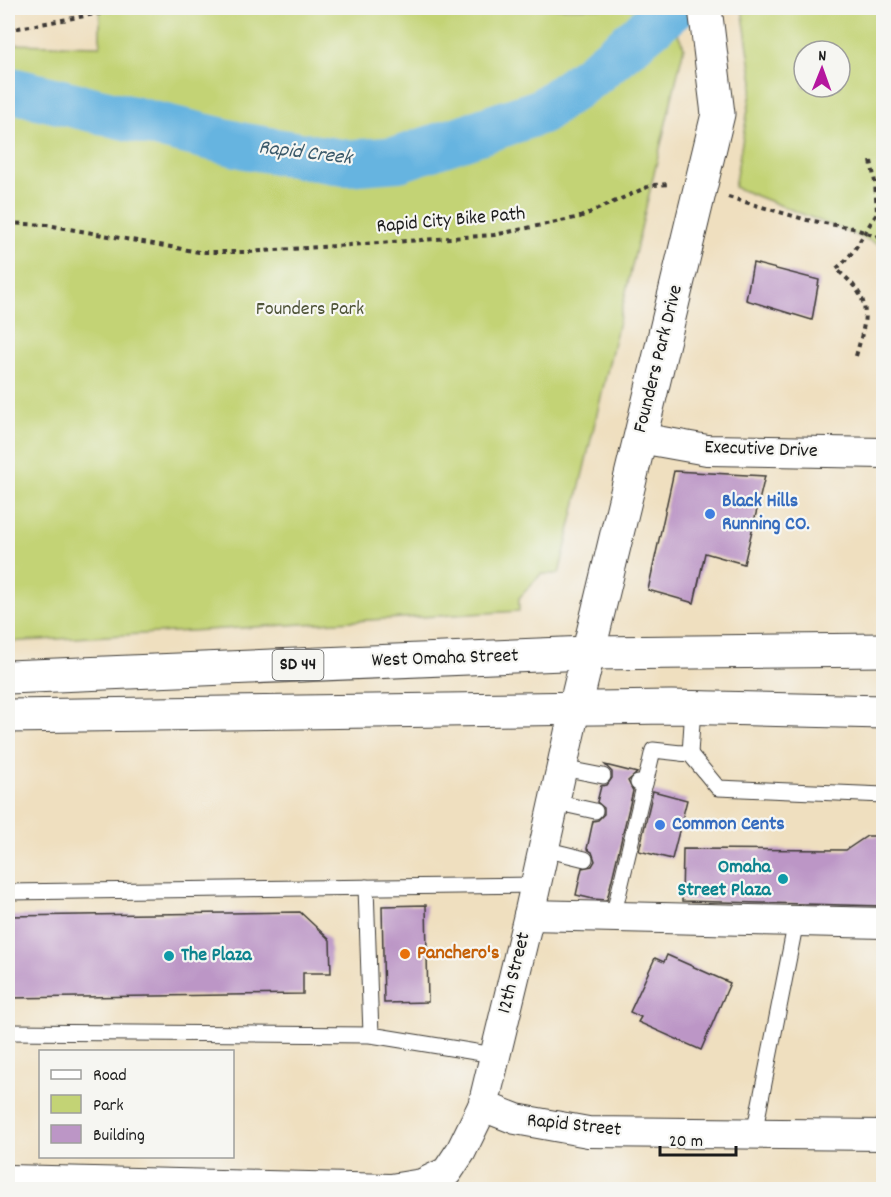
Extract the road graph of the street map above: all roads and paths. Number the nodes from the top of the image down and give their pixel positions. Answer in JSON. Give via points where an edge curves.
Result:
{"nodes":[{"id":1,"x":156,"y":8,"type":"edge"},
{"id":2,"x":705,"y":8,"type":"edge"},
{"id":3,"x":8,"y":30,"type":"edge"},
{"id":4,"x":871,"y":161,"type":"dead end"},
{"id":5,"x":701,"y":190,"type":"junction"},
{"id":6,"x":884,"y":206,"type":"edge"},
{"id":7,"x":877,"y":213,"type":"junction"},
{"id":8,"x":8,"y":223,"type":"edge"},
{"id":9,"x":865,"y":232,"type":"junction"},
{"id":10,"x":884,"y":239,"type":"edge"},
{"id":11,"x":856,"y":356,"type":"dead end"},
{"id":12,"x":640,"y":438,"type":"junction"},
{"id":13,"x":884,"y":453,"type":"edge"},
{"id":14,"x":884,"y":650,"type":"edge"},
{"id":15,"x":588,"y":653,"type":"junction"},
{"id":16,"x":8,"y":676,"type":"edge"},
{"id":17,"x":693,"y":706,"type":"junction"},
{"id":18,"x":575,"y":708,"type":"junction"},
{"id":19,"x":884,"y":712,"type":"edge"},
{"id":20,"x":8,"y":716,"type":"edge"},
{"id":21,"x":690,"y":754,"type":"junction"},
{"id":22,"x":562,"y":768,"type":"junction"},
{"id":23,"x":603,"y":776,"type":"dead end"},
{"id":24,"x":884,"y":795,"type":"edge"},
{"id":25,"x":554,"y":802,"type":"junction"},
{"id":26,"x":595,"y":811,"type":"dead end"},
{"id":27,"x":544,"y":849,"type":"junction"},
{"id":28,"x":585,"y":859,"type":"dead end"},
{"id":29,"x":536,"y":885,"type":"junction"},
{"id":30,"x":366,"y":886,"type":"junction"},
{"id":31,"x":8,"y":892,"type":"edge"},
{"id":32,"x":529,"y":915,"type":"junction"},
{"id":33,"x":613,"y":917,"type":"junction"},
{"id":34,"x":796,"y":921,"type":"junction"},
{"id":35,"x":884,"y":923,"type":"edge"},
{"id":36,"x":8,"y":1032,"type":"edge"},
{"id":37,"x":371,"y":1035,"type":"junction"},
{"id":38,"x":494,"y":1055,"type":"junction"},
{"id":39,"x":483,"y":1106,"type":"junction"},
{"id":40,"x":754,"y":1134,"type":"junction"},
{"id":41,"x":884,"y":1135,"type":"edge"},
{"id":42,"x":8,"y":1180,"type":"edge"},
{"id":43,"x":221,"y":1187,"type":"edge"},
{"id":44,"x":297,"y":1188,"type":"edge"},
{"id":45,"x":391,"y":1189,"type":"edge"}],
"edges":[{"from":1,"to":3,"type":"path","via":[[95,14]]},
{"from":2,"to":5,"type":"main road","name":"Founders Park Drive","via":[[718,114]]},
{"from":4,"to":7,"type":"path"},
{"from":5,"to":8,"type":"path","name":"Rapid City Bike Path","via":[[675,184],[652,185],[580,218],[494,235],[248,252],[199,252],[47,225]]},
{"from":5,"to":9,"type":"path","name":"Rapid City Bike Path"},
{"from":5,"to":12,"type":"main road","name":"Founders Park Drive"},
{"from":6,"to":7,"type":"path"},
{"from":7,"to":9,"type":"path"},
{"from":9,"to":10,"type":"path","name":"Rapid City Bike Path"},
{"from":9,"to":11,"type":"path","via":[[855,252],[836,269],[856,286],[864,300],[866,314]]},
{"from":12,"to":13,"type":"street","name":"Executive Drive","via":[[707,450]]},
{"from":12,"to":15,"type":"main road","name":"Founders Park Drive"},
{"from":14,"to":15,"type":"main road","name":"West Omaha Street","number":"SD 44"},
{"from":15,"to":16,"type":"main road","name":"West Omaha Street","number":"SD 44"},
{"from":15,"to":18,"type":"main road","name":"Founders Park Drive"},
{"from":17,"to":18,"type":"main road"},
{"from":17,"to":19,"type":"main road"},
{"from":17,"to":21,"type":"lane"},
{"from":18,"to":20,"type":"main road"},
{"from":18,"to":22,"type":"street","name":"12th Street"},
{"from":21,"to":24,"type":"lane","via":[[718,788]]},
{"from":21,"to":33,"type":"lane","via":[[653,750],[641,783]]},
{"from":22,"to":23,"type":"lane"},
{"from":22,"to":25,"type":"street","name":"12th Street"},
{"from":25,"to":26,"type":"lane"},
{"from":25,"to":27,"type":"street","name":"12th Street"},
{"from":27,"to":28,"type":"lane"},
{"from":27,"to":29,"type":"street","name":"12th Street"},
{"from":29,"to":30,"type":"lane"},
{"from":29,"to":32,"type":"street","name":"12th Street"},
{"from":30,"to":31,"type":"lane"},
{"from":30,"to":37,"type":"lane"},
{"from":32,"to":33,"type":"street"},
{"from":32,"to":38,"type":"street","name":"12th Street"},
{"from":33,"to":34,"type":"street"},
{"from":34,"to":35,"type":"street"},
{"from":34,"to":40,"type":"lane"},
{"from":36,"to":37,"type":"lane"},
{"from":37,"to":38,"type":"lane"},
{"from":38,"to":39,"type":"street","name":"12th Street"},
{"from":39,"to":40,"type":"street","name":"Rapid Street","via":[[516,1119],[588,1132]]},
{"from":39,"to":45,"type":"street","name":"12th Street","via":[[447,1172],[423,1184]]},
{"from":40,"to":41,"type":"street","name":"Rapid Street"},
{"from":42,"to":43,"type":"street","name":"12th Street"},
{"from":43,"to":44,"type":"street","name":"12th Street"},
{"from":44,"to":45,"type":"street","name":"12th Street"}]}
